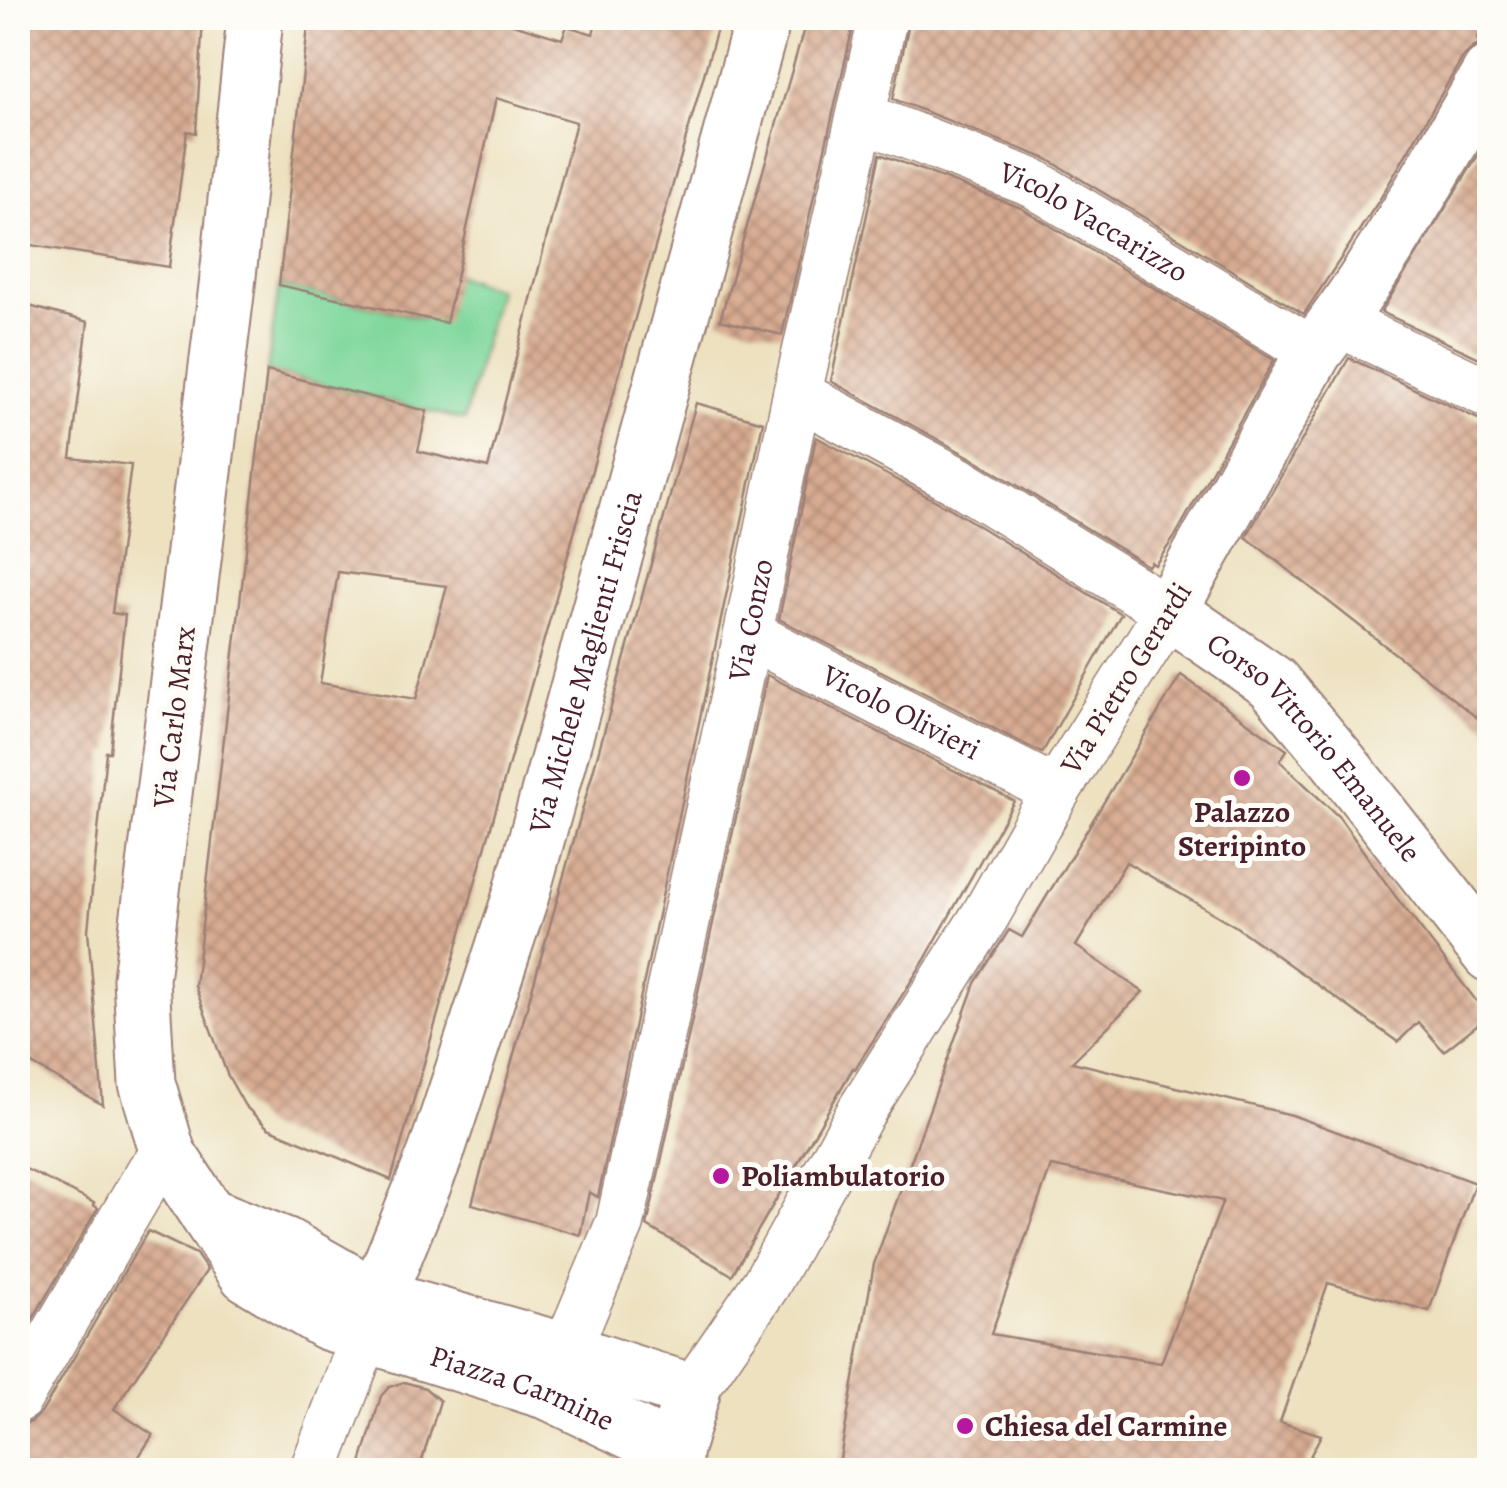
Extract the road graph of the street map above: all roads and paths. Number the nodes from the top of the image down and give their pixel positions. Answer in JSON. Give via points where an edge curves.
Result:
{"nodes":[{"id":1,"x":255,"y":18,"type":"edge"},
{"id":2,"x":763,"y":18,"type":"edge"},
{"id":3,"x":883,"y":18,"type":"edge"},
{"id":4,"x":1490,"y":73,"type":"edge"},
{"id":5,"x":862,"y":117,"type":"junction"},
{"id":6,"x":1326,"y":337,"type":"junction"},
{"id":7,"x":797,"y":394,"type":"junction"},
{"id":8,"x":1490,"y":394,"type":"edge"},
{"id":9,"x":1169,"y":611,"type":"junction"},
{"id":10,"x":748,"y":634,"type":"junction"},
{"id":11,"x":1056,"y":791,"type":"junction"},
{"id":12,"x":1490,"y":954,"type":"edge"},
{"id":13,"x":160,"y":1162,"type":"junction"},
{"id":14,"x":371,"y":1317,"type":"junction"},
{"id":15,"x":557,"y":1371,"type":"junction"},
{"id":16,"x":692,"y":1392,"type":"junction"},
{"id":17,"x":18,"y":1398,"type":"edge"},
{"id":18,"x":674,"y":1462,"type":"edge"},
{"id":19,"x":314,"y":1470,"type":"edge"}],
"edges":[{"from":1,"to":13,"type":"street","name":"Via Carlo Marx","via":[[141,979]]},
{"from":2,"to":14,"type":"street","name":"Via Michele Maglienti Friscia","via":[[521,895],[436,1153]]},
{"from":3,"to":5,"type":"street","name":"Via Conzo"},
{"from":4,"to":6,"type":"street","name":"Via Pietro Gerardi"},
{"from":5,"to":6,"type":"street","name":"Vicolo Vaccarizzo","via":[[1033,184]]},
{"from":5,"to":7,"type":"street","name":"Via Conzo"},
{"from":6,"to":8,"type":"street","name":"Vicolo Vaccarizzo"},
{"from":6,"to":9,"type":"street","name":"Via Pietro Gerardi"},
{"from":7,"to":9,"type":"street","name":"Corso Vittorio Emanuele","via":[[968,486]]},
{"from":7,"to":10,"type":"street","name":"Via Conzo"},
{"from":9,"to":11,"type":"street","name":"Via Pietro Gerardi"},
{"from":9,"to":12,"type":"street","name":"Corso Vittorio Emanuele","via":[[1273,683]]},
{"from":10,"to":11,"type":"street","name":"Vicolo Olivieri"},
{"from":10,"to":15,"type":"street","name":"Via Conzo","via":[[620,1223]]},
{"from":11,"to":16,"type":"street","name":"Via Pietro Gerardi","via":[[862,1110],[766,1284]]},
{"from":13,"to":14,"type":"street","name":"Via Carlo Marx","via":[[208,1215],[284,1245]]},
{"from":13,"to":17,"type":"street"},
{"from":14,"to":15,"type":"street","name":"Via Carlo Marx"},
{"from":14,"to":19,"type":"street"},
{"from":15,"to":16,"type":"street"},
{"from":15,"to":18,"type":"street","name":"Piazza Carmine"},
{"from":16,"to":18,"type":"street"}]}
